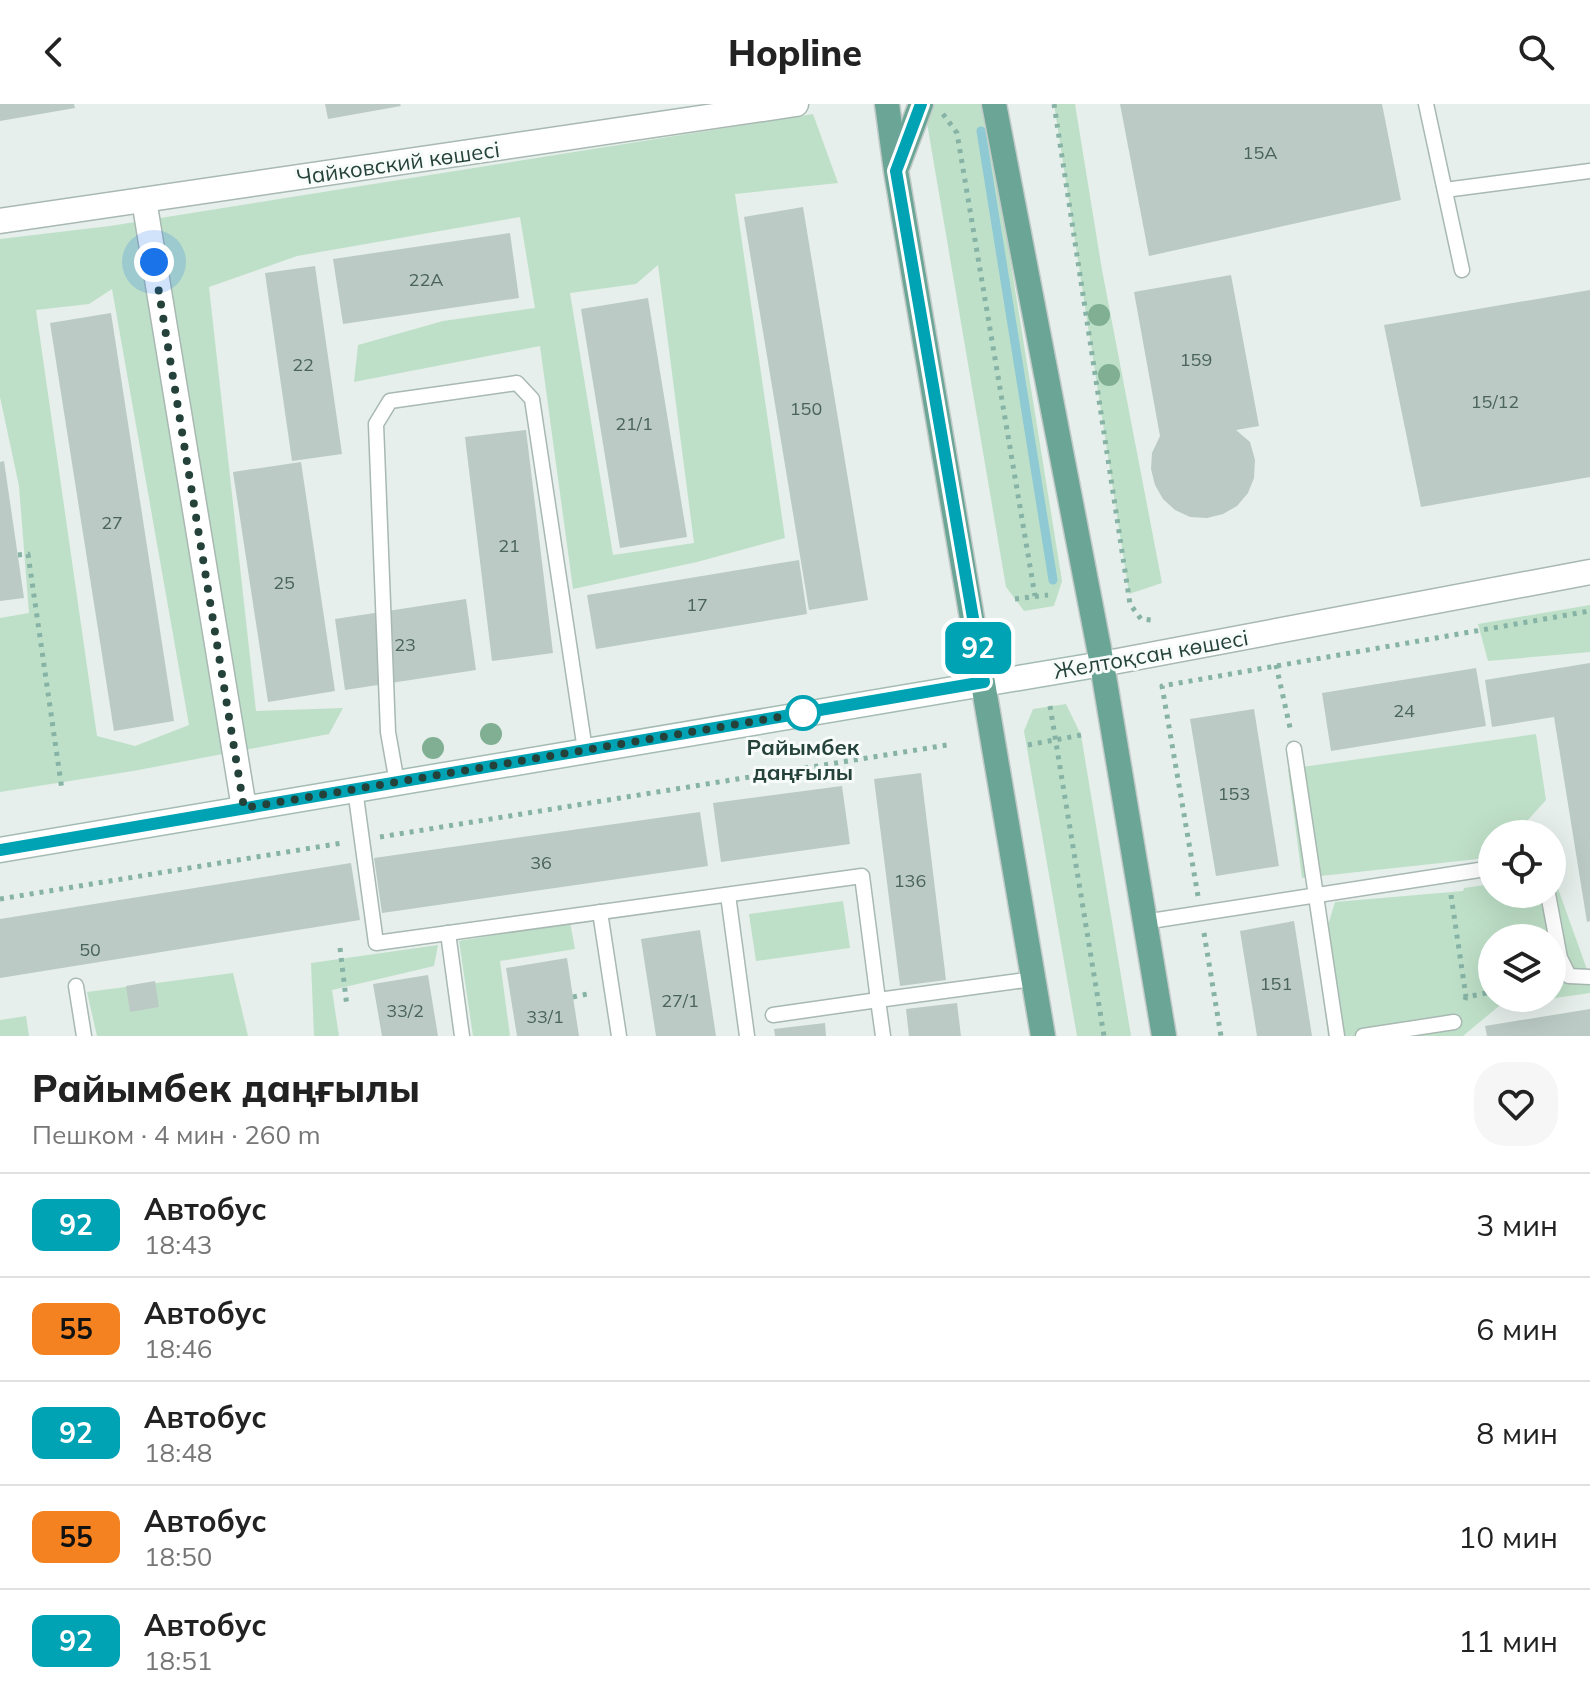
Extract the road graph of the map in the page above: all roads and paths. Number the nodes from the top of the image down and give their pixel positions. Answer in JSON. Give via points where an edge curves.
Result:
{"nodes":[{"id":1,"x":796,"y":104,"type":"edge"},
{"id":2,"x":887,"y":104,"type":"edge"},
{"id":3,"x":921,"y":104,"type":"edge"},
{"id":4,"x":936,"y":104,"type":"edge"},
{"id":5,"x":994,"y":104,"type":"edge"},
{"id":6,"x":1054,"y":104,"type":"edge"},
{"id":7,"x":1426,"y":104,"type":"edge"},
{"id":8,"x":896,"y":171,"type":"junction"},
{"id":9,"x":1590,"y":171,"type":"edge"},
{"id":10,"x":1445,"y":190,"type":"junction"},
{"id":11,"x":144,"y":200,"type":"junction"},
{"id":12,"x":0,"y":221,"type":"edge"},
{"id":13,"x":1462,"y":270,"type":"dead end"},
{"id":14,"x":18,"y":555,"type":"dead end"},
{"id":15,"x":1590,"y":572,"type":"edge"},
{"id":16,"x":1048,"y":595,"type":"dead end"},
{"id":17,"x":1035,"y":596,"type":"junction"},
{"id":18,"x":1015,"y":599,"type":"dead end"},
{"id":19,"x":1590,"y":611,"type":"edge"},
{"id":20,"x":1151,"y":620,"type":"dead end"},
{"id":21,"x":1102,"y":664,"type":"junction"},
{"id":22,"x":1276,"y":665,"type":"junction"},
{"id":23,"x":984,"y":682,"type":"junction"},
{"id":24,"x":1050,"y":706,"type":"dead end"},
{"id":25,"x":1081,"y":735,"type":"dead end"},
{"id":26,"x":1055,"y":740,"type":"junction"},
{"id":27,"x":947,"y":745,"type":"dead end"},
{"id":28,"x":1028,"y":745,"type":"dead end"},
{"id":29,"x":1294,"y":749,"type":"joint"},
{"id":30,"x":585,"y":750,"type":"junction"},
{"id":31,"x":397,"y":783,"type":"junction"},
{"id":32,"x":355,"y":789,"type":"junction"},
{"id":33,"x":62,"y":790,"type":"dead end"},
{"id":34,"x":244,"y":808,"type":"junction"},
{"id":35,"x":362,"y":840,"type":"junction"},
{"id":36,"x":0,"y":850,"type":"edge"},
{"id":37,"x":1478,"y":870,"type":"edge"},
{"id":38,"x":1448,"y":875,"type":"junction"},
{"id":39,"x":728,"y":895,"type":"junction"},
{"id":40,"x":1317,"y":896,"type":"junction"},
{"id":41,"x":0,"y":899,"type":"edge"},
{"id":42,"x":1551,"y":908,"type":"edge"},
{"id":43,"x":600,"y":912,"type":"junction"},
{"id":44,"x":1201,"y":914,"type":"junction"},
{"id":45,"x":1144,"y":922,"type":"junction"},
{"id":46,"x":448,"y":933,"type":"junction"},
{"id":47,"x":340,"y":948,"type":"dead end"},
{"id":48,"x":1590,"y":977,"type":"edge"},
{"id":49,"x":1033,"y":979,"type":"junction"},
{"id":50,"x":76,"y":986,"type":"dead end"},
{"id":51,"x":1478,"y":995,"type":"edge"},
{"id":52,"x":1466,"y":997,"type":"junction"},
{"id":53,"x":878,"y":1000,"type":"junction"},
{"id":54,"x":347,"y":1007,"type":"dead end"},
{"id":55,"x":773,"y":1015,"type":"dead end"},
{"id":56,"x":1454,"y":1022,"type":"joint"},
{"id":57,"x":84,"y":1036,"type":"edge"},
{"id":58,"x":462,"y":1036,"type":"edge"},
{"id":59,"x":619,"y":1036,"type":"edge"},
{"id":60,"x":747,"y":1036,"type":"edge"},
{"id":61,"x":883,"y":1036,"type":"edge"},
{"id":62,"x":1043,"y":1036,"type":"edge"},
{"id":63,"x":1104,"y":1036,"type":"edge"},
{"id":64,"x":1164,"y":1036,"type":"edge"},
{"id":65,"x":1221,"y":1036,"type":"edge"},
{"id":66,"x":1337,"y":1036,"type":"edge"},
{"id":67,"x":1363,"y":1036,"type":"edge"}],
"edges":[{"from":1,"to":11,"type":"street","name":"Чайковский көшесі"},
{"from":2,"to":8,"type":"main road"},
{"from":3,"to":8,"type":"main road"},
{"from":4,"to":17,"type":"path","via":[[957,133]]},
{"from":5,"to":21,"type":"main road"},
{"from":6,"to":20,"type":"path","via":[[1130,604],[1141,619]]},
{"from":7,"to":10,"type":"lane"},
{"from":8,"to":23,"type":"main road"},
{"from":9,"to":10,"type":"lane"},
{"from":10,"to":13,"type":"lane"},
{"from":11,"to":12,"type":"street","name":"Чайковский көшесі"},
{"from":11,"to":34,"type":"street"},
{"from":14,"to":33,"type":"path","via":[[28,554]]},
{"from":15,"to":21,"type":"street","name":"Желтоқсан көшесі"},
{"from":16,"to":17,"type":"path"},
{"from":17,"to":18,"type":"path"},
{"from":19,"to":22,"type":"path"},
{"from":21,"to":23,"type":"street","name":"Желтоқсан көшесі"},
{"from":21,"to":45,"type":"main road"},
{"from":22,"to":29,"type":"path"},
{"from":22,"to":44,"type":"path","via":[[1162,686]]},
{"from":23,"to":30,"type":"street","name":"Желтоқсан көшесі"},
{"from":23,"to":49,"type":"main road"},
{"from":24,"to":26,"type":"path"},
{"from":25,"to":26,"type":"path"},
{"from":26,"to":28,"type":"path"},
{"from":26,"to":63,"type":"path"},
{"from":27,"to":35,"type":"path"},
{"from":29,"to":40,"type":"lane"},
{"from":30,"to":31,"type":"street","name":"Желтоқсан көшесі"},
{"from":30,"to":31,"type":"lane","via":[[532,399],[517,383],[390,401],[376,424],[388,732]]},
{"from":31,"to":32,"type":"street","name":"Желтоқсан көшесі"},
{"from":32,"to":34,"type":"street","name":"Желтоқсан көшесі"},
{"from":32,"to":35,"type":"lane"},
{"from":34,"to":36,"type":"street","name":"Желтоқсан көшесі"},
{"from":35,"to":41,"type":"path"},
{"from":35,"to":46,"type":"lane","via":[[376,943]]},
{"from":37,"to":38,"type":"lane"},
{"from":38,"to":40,"type":"lane"},
{"from":38,"to":52,"type":"path"},
{"from":39,"to":43,"type":"lane"},
{"from":39,"to":53,"type":"lane","via":[[862,876]]},
{"from":39,"to":60,"type":"lane"},
{"from":40,"to":44,"type":"lane"},
{"from":40,"to":66,"type":"lane"},
{"from":42,"to":48,"type":"lane","via":[[1569,976]]},
{"from":43,"to":46,"type":"lane"},
{"from":43,"to":59,"type":"lane"},
{"from":44,"to":45,"type":"lane"},
{"from":44,"to":65,"type":"path"},
{"from":45,"to":64,"type":"main road"},
{"from":46,"to":58,"type":"lane"},
{"from":47,"to":54,"type":"path"},
{"from":49,"to":53,"type":"lane"},
{"from":49,"to":62,"type":"main road"},
{"from":50,"to":57,"type":"lane"},
{"from":51,"to":52,"type":"path"},
{"from":52,"to":56,"type":"path"},
{"from":53,"to":55,"type":"lane"},
{"from":53,"to":61,"type":"lane"},
{"from":56,"to":67,"type":"lane"}]}
